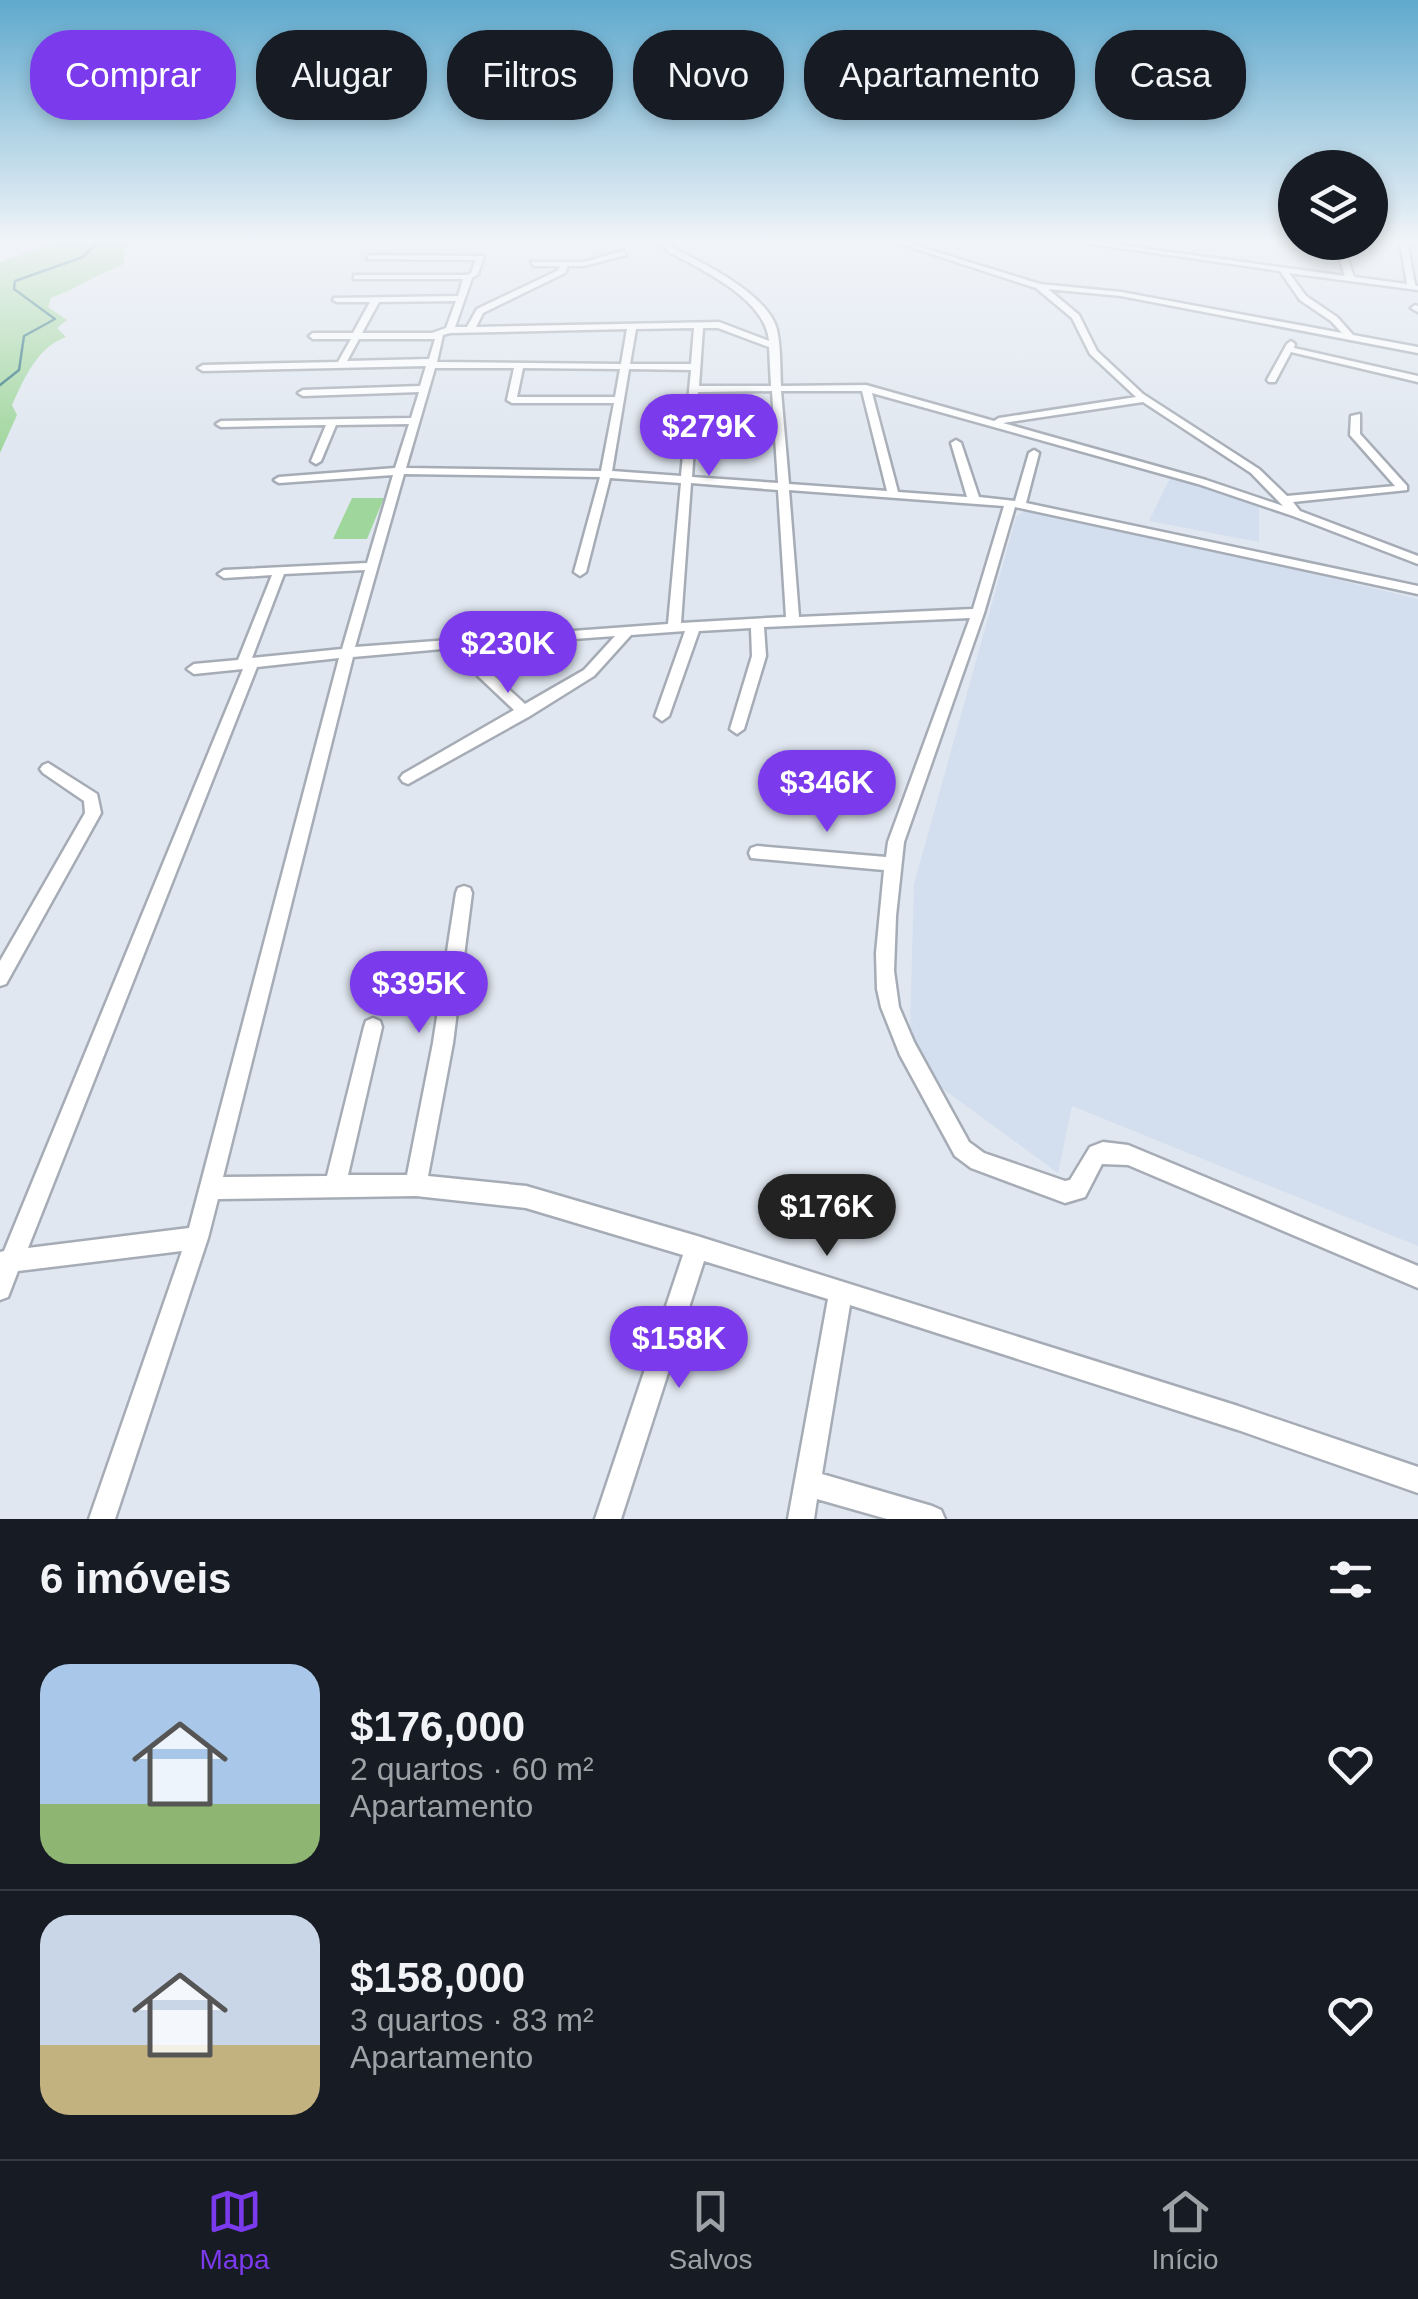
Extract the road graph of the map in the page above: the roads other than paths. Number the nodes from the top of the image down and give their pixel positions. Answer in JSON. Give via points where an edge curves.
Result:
{"nodes":[{"id":1,"x":368,"y":313,"type":"edge"},
{"id":2,"x":455,"y":313,"type":"edge"},
{"id":3,"x":479,"y":313,"type":"edge"},
{"id":4,"x":763,"y":313,"type":"edge"},
{"id":5,"x":1071,"y":313,"type":"edge"},
{"id":6,"x":1222,"y":313,"type":"edge"},
{"id":7,"x":1325,"y":313,"type":"edge"},
{"id":8,"x":700,"y":325,"type":"junction"},
{"id":9,"x":632,"y":326,"type":"junction"},
{"id":10,"x":1300,"y":327,"type":"junction"},
{"id":11,"x":450,"y":330,"type":"junction"},
{"id":12,"x":470,"y":330,"type":"junction"},
{"id":13,"x":436,"y":334,"type":"junction"},
{"id":14,"x":313,"y":336,"type":"dead end"},
{"id":15,"x":356,"y":336,"type":"junction"},
{"id":16,"x":1350,"y":337,"type":"junction"},
{"id":17,"x":774,"y":346,"type":"junction"},
{"id":18,"x":1288,"y":349,"type":"junction"},
{"id":19,"x":1418,"y":350,"type":"edge"},
{"id":20,"x":342,"y":363,"type":"junction"},
{"id":21,"x":430,"y":364,"type":"junction"},
{"id":22,"x":519,"y":366,"type":"junction"},
{"id":23,"x":625,"y":367,"type":"junction"},
{"id":24,"x":696,"y":367,"type":"junction"},
{"id":25,"x":203,"y":368,"type":"dead end"},
{"id":26,"x":1418,"y":379,"type":"edge"},
{"id":27,"x":1272,"y":380,"type":"dead end"},
{"id":28,"x":866,"y":388,"type":"junction"},
{"id":29,"x":423,"y":389,"type":"junction"},
{"id":30,"x":778,"y":389,"type":"junction"},
{"id":31,"x":694,"y":390,"type":"junction"},
{"id":32,"x":303,"y":392,"type":"dead end"},
{"id":33,"x":1144,"y":399,"type":"junction"},
{"id":34,"x":620,"y":400,"type":"junction"},
{"id":35,"x":1356,"y":416,"type":"dead end"},
{"id":36,"x":416,"y":422,"type":"junction"},
{"id":37,"x":990,"y":422,"type":"junction"},
{"id":38,"x":332,"y":423,"type":"junction"},
{"id":39,"x":221,"y":424,"type":"dead end"},
{"id":40,"x":956,"y":443,"type":"dead end"},
{"id":41,"x":1034,"y":453,"type":"dead end"},
{"id":42,"x":316,"y":461,"type":"dead end"},
{"id":43,"x":403,"y":471,"type":"junction"},
{"id":44,"x":606,"y":474,"type":"junction"},
{"id":45,"x":278,"y":480,"type":"dead end"},
{"id":46,"x":688,"y":480,"type":"junction"},
{"id":47,"x":784,"y":486,"type":"junction"},
{"id":48,"x":894,"y":494,"type":"junction"},
{"id":49,"x":974,"y":500,"type":"junction"},
{"id":50,"x":1284,"y":500,"type":"junction"},
{"id":51,"x":1016,"y":504,"type":"junction"},
{"id":52,"x":1297,"y":514,"type":"junction"},
{"id":53,"x":1418,"y":560,"type":"edge"},
{"id":54,"x":371,"y":566,"type":"junction"},
{"id":55,"x":280,"y":572,"type":"junction"},
{"id":56,"x":580,"y":572,"type":"dead end"},
{"id":57,"x":224,"y":574,"type":"dead end"},
{"id":58,"x":1418,"y":590,"type":"edge"},
{"id":59,"x":978,"y":612,"type":"junction"},
{"id":60,"x":793,"y":620,"type":"junction"},
{"id":61,"x":757,"y":623,"type":"junction"},
{"id":62,"x":693,"y":628,"type":"junction"},
{"id":63,"x":674,"y":629,"type":"junction"},
{"id":64,"x":625,"y":633,"type":"junction"},
{"id":65,"x":483,"y":643,"type":"junction"},
{"id":66,"x":348,"y":652,"type":"junction"},
{"id":67,"x":248,"y":663,"type":"junction"},
{"id":68,"x":194,"y":669,"type":"dead end"},
{"id":69,"x":525,"y":712,"type":"junction"},
{"id":70,"x":662,"y":716,"type":"dead end"},
{"id":71,"x":737,"y":729,"type":"dead end"},
{"id":72,"x":48,"y":769,"type":"dead end"},
{"id":73,"x":408,"y":778,"type":"dead end"},
{"id":74,"x":757,"y":852,"type":"dead end"},
{"id":75,"x":893,"y":864,"type":"junction"},
{"id":76,"x":464,"y":893,"type":"dead end"},
{"id":77,"x":0,"y":978,"type":"edge"},
{"id":78,"x":374,"y":1027,"type":"dead end"},
{"id":79,"x":335,"y":1185,"type":"junction"},
{"id":80,"x":416,"y":1185,"type":"junction"},
{"id":81,"x":210,"y":1188,"type":"junction"},
{"id":82,"x":197,"y":1238,"type":"junction"},
{"id":83,"x":697,"y":1247,"type":"junction"},
{"id":84,"x":6,"y":1262,"type":"edge"},
{"id":85,"x":1418,"y":1277,"type":"edge"},
{"id":86,"x":0,"y":1289,"type":"edge"},
{"id":87,"x":841,"y":1291,"type":"junction"},
{"id":88,"x":1418,"y":1480,"type":"edge"},
{"id":89,"x":806,"y":1483,"type":"junction"},
{"id":90,"x":102,"y":1519,"type":"edge"},
{"id":91,"x":608,"y":1519,"type":"edge"},
{"id":92,"x":801,"y":1519,"type":"edge"},
{"id":93,"x":932,"y":1519,"type":"edge"}],
"edges":[{"from":1,"to":15,"type":"street"},
{"from":2,"to":11,"type":"street"},
{"from":3,"to":12,"type":"street"},
{"from":4,"to":17,"type":"street"},
{"from":5,"to":33,"type":"street","via":[[1093,352]]},
{"from":6,"to":10,"type":"street"},
{"from":7,"to":16,"type":"street"},
{"from":8,"to":9,"type":"street"},
{"from":8,"to":17,"type":"street","via":[[730,326]]},
{"from":8,"to":24,"type":"street"},
{"from":9,"to":12,"type":"street"},
{"from":9,"to":23,"type":"street"},
{"from":10,"to":16,"type":"street"},
{"from":10,"to":18,"type":"street"},
{"from":11,"to":12,"type":"street"},
{"from":11,"to":13,"type":"street"},
{"from":13,"to":15,"type":"street"},
{"from":13,"to":21,"type":"street"},
{"from":14,"to":15,"type":"street"},
{"from":15,"to":20,"type":"street"},
{"from":16,"to":19,"type":"street"},
{"from":17,"to":30,"type":"street"},
{"from":18,"to":26,"type":"street"},
{"from":18,"to":27,"type":"street"},
{"from":20,"to":21,"type":"street"},
{"from":20,"to":25,"type":"street"},
{"from":21,"to":22,"type":"street"},
{"from":21,"to":29,"type":"street"},
{"from":22,"to":23,"type":"street"},
{"from":22,"to":34,"type":"street","via":[[512,400]]},
{"from":23,"to":24,"type":"street"},
{"from":23,"to":34,"type":"street"},
{"from":24,"to":31,"type":"street"},
{"from":28,"to":30,"type":"street"},
{"from":28,"to":37,"type":"street"},
{"from":28,"to":48,"type":"street"},
{"from":29,"to":32,"type":"street"},
{"from":29,"to":36,"type":"street"},
{"from":30,"to":31,"type":"street"},
{"from":30,"to":47,"type":"street"},
{"from":31,"to":46,"type":"street"},
{"from":33,"to":37,"type":"street"},
{"from":33,"to":50,"type":"street","via":[[1243,463]]},
{"from":34,"to":44,"type":"street"},
{"from":35,"to":50,"type":"street","via":[[1358,440],[1403,488]]},
{"from":36,"to":38,"type":"street"},
{"from":36,"to":43,"type":"street"},
{"from":37,"to":52,"type":"street"},
{"from":38,"to":39,"type":"street"},
{"from":38,"to":42,"type":"street"},
{"from":40,"to":49,"type":"street"},
{"from":41,"to":51,"type":"street"},
{"from":43,"to":44,"type":"street"},
{"from":43,"to":45,"type":"street"},
{"from":43,"to":54,"type":"street"},
{"from":44,"to":46,"type":"street"},
{"from":44,"to":56,"type":"street"},
{"from":46,"to":47,"type":"street"},
{"from":46,"to":63,"type":"street"},
{"from":47,"to":48,"type":"street"},
{"from":47,"to":60,"type":"street"},
{"from":48,"to":49,"type":"street"},
{"from":49,"to":51,"type":"street"},
{"from":50,"to":52,"type":"street"},
{"from":51,"to":58,"type":"street"},
{"from":51,"to":59,"type":"street"},
{"from":52,"to":53,"type":"street"},
{"from":54,"to":55,"type":"street"},
{"from":54,"to":66,"type":"street"},
{"from":55,"to":57,"type":"street"},
{"from":55,"to":67,"type":"street"},
{"from":59,"to":60,"type":"street"},
{"from":59,"to":75,"type":"street"},
{"from":60,"to":61,"type":"street"},
{"from":61,"to":62,"type":"street"},
{"from":61,"to":71,"type":"street","via":[[759,656]]},
{"from":62,"to":63,"type":"street"},
{"from":62,"to":70,"type":"street"},
{"from":63,"to":64,"type":"street"},
{"from":64,"to":65,"type":"street"},
{"from":64,"to":69,"type":"street","via":[[596,668]]},
{"from":65,"to":66,"type":"street"},
{"from":65,"to":69,"type":"street","via":[[485,676]]},
{"from":66,"to":67,"type":"street"},
{"from":66,"to":81,"type":"street"},
{"from":67,"to":68,"type":"street"},
{"from":67,"to":84,"type":"street"},
{"from":69,"to":73,"type":"street"},
{"from":72,"to":77,"type":"street","via":[[95,805]]},
{"from":74,"to":75,"type":"street"},
{"from":75,"to":85,"type":"street","via":[[886,988],[893,1016],[968,1156],[1065,1192],[1078,1189],[1096,1153],[1128,1155]]},
{"from":76,"to":80,"type":"street"},
{"from":78,"to":79,"type":"street"},
{"from":79,"to":80,"type":"street"},
{"from":79,"to":81,"type":"street"},
{"from":80,"to":83,"type":"street","via":[[526,1196]]},
{"from":81,"to":82,"type":"street"},
{"from":82,"to":84,"type":"street"},
{"from":82,"to":90,"type":"street"},
{"from":83,"to":87,"type":"street"},
{"from":83,"to":91,"type":"street"},
{"from":84,"to":86,"type":"street"},
{"from":87,"to":88,"type":"street"},
{"from":87,"to":89,"type":"street"},
{"from":89,"to":92,"type":"street"},
{"from":89,"to":93,"type":"street"}]}
